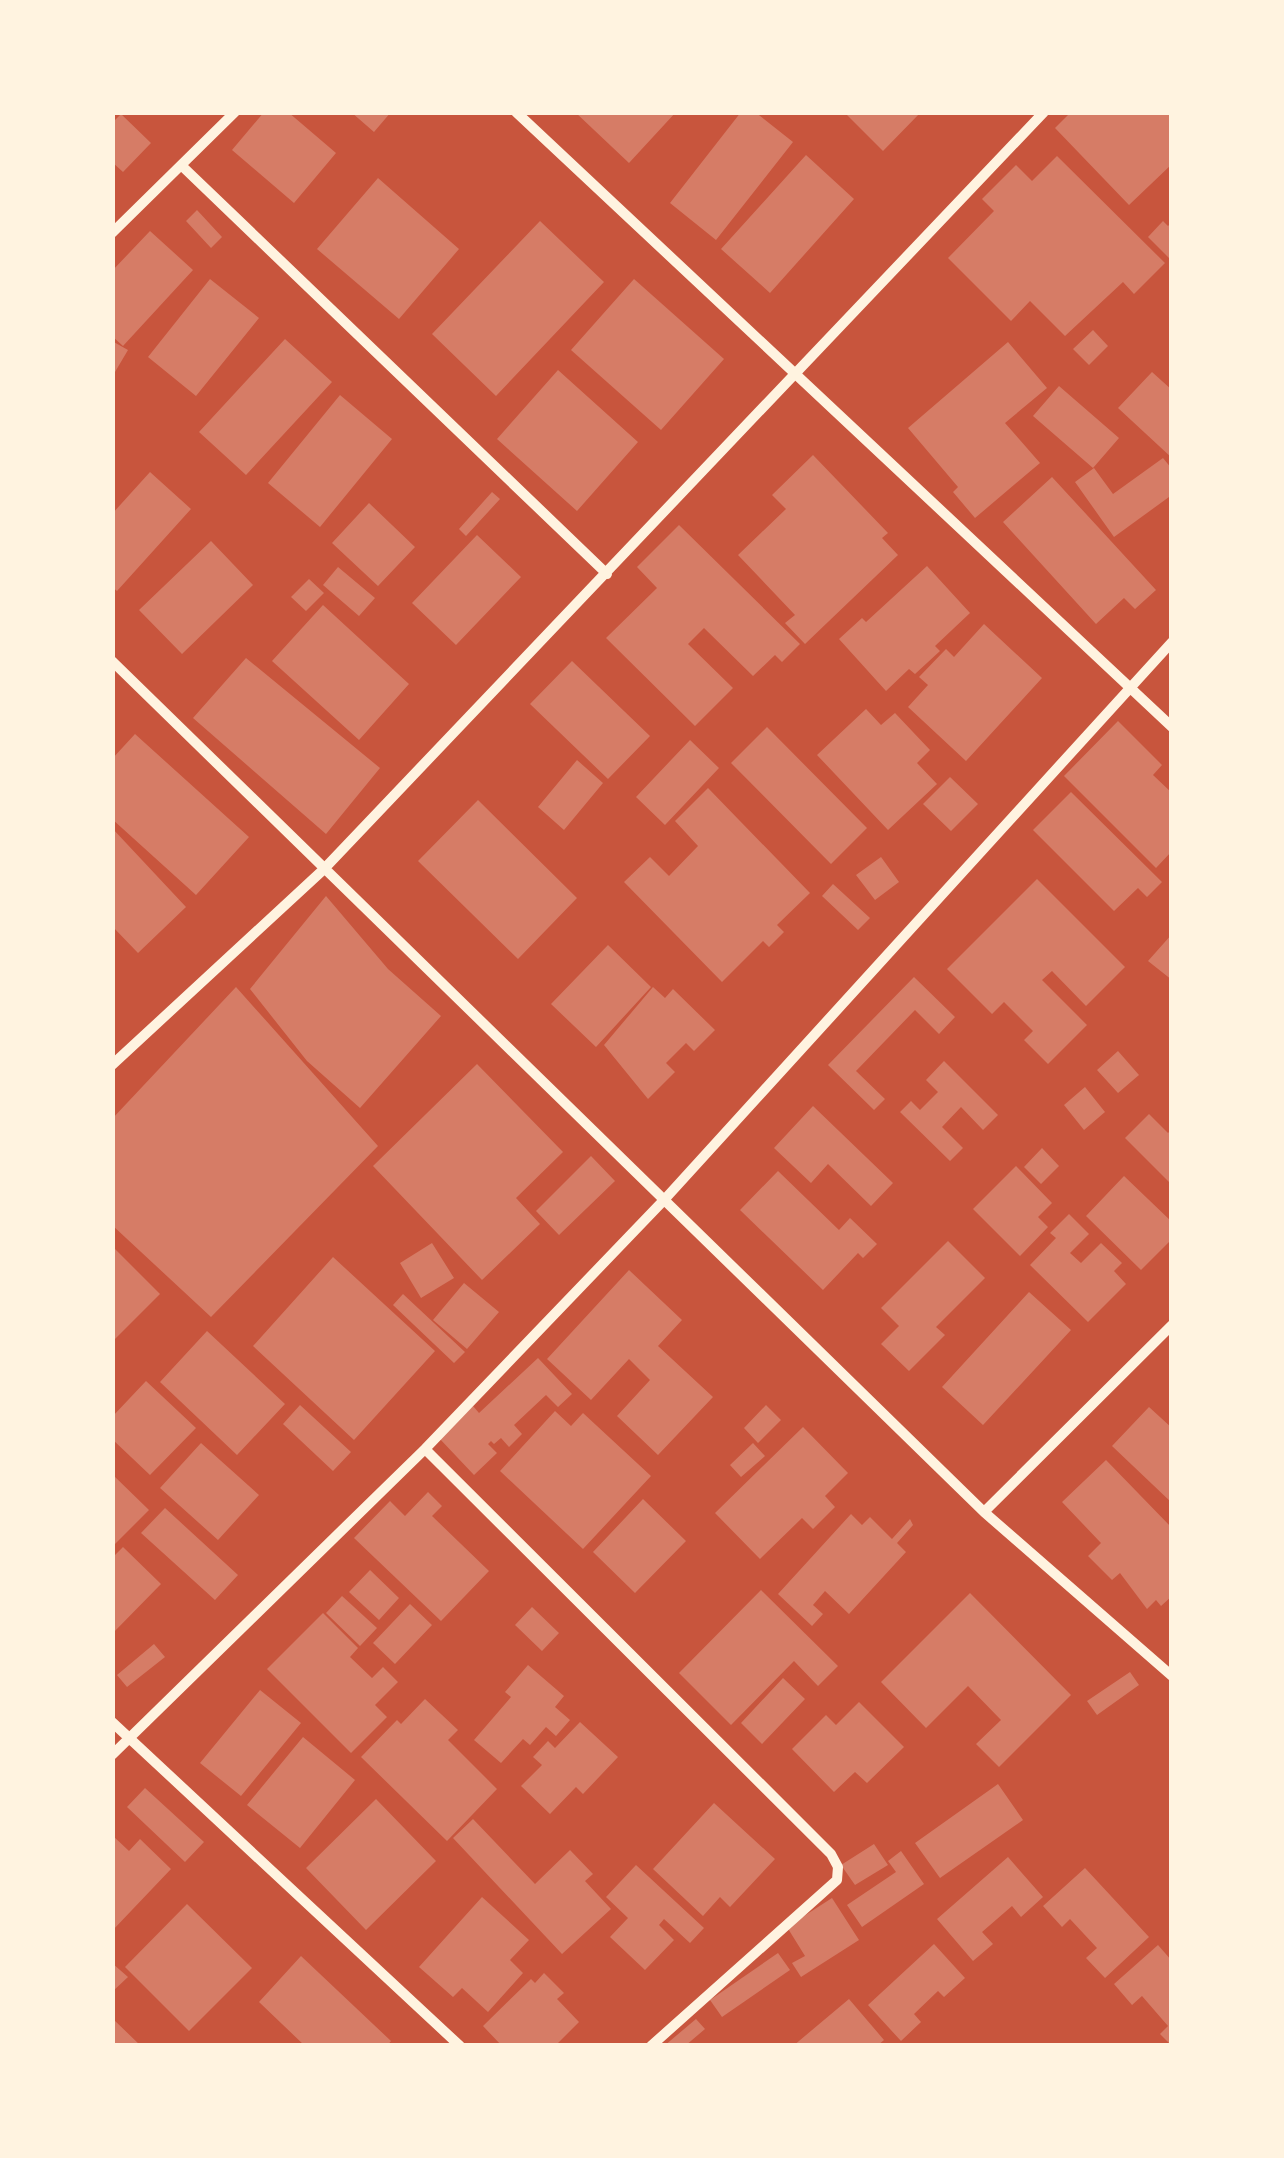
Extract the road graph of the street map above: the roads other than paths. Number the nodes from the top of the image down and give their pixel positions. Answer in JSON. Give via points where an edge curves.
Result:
{"nodes":[{"id":1,"x":236,"y":112,"type":"edge"},
{"id":2,"x":516,"y":112,"type":"edge"},
{"id":3,"x":1044,"y":112,"type":"edge"},
{"id":4,"x":182,"y":166,"type":"junction"},
{"id":5,"x":112,"y":233,"type":"edge"},
{"id":6,"x":794,"y":371,"type":"junction"},
{"id":7,"x":607,"y":574,"type":"junction"},
{"id":8,"x":1172,"y":642,"type":"edge"},
{"id":9,"x":112,"y":661,"type":"edge"},
{"id":10,"x":1130,"y":685,"type":"junction"},
{"id":11,"x":1172,"y":727,"type":"edge"},
{"id":12,"x":323,"y":870,"type":"junction"},
{"id":13,"x":112,"y":1065,"type":"edge"},
{"id":14,"x":664,"y":1200,"type":"junction"},
{"id":15,"x":1172,"y":1325,"type":"edge"},
{"id":16,"x":424,"y":1449,"type":"junction"},
{"id":17,"x":984,"y":1512,"type":"junction"},
{"id":18,"x":1172,"y":1676,"type":"edge"},
{"id":19,"x":112,"y":1722,"type":"edge"},
{"id":20,"x":128,"y":1737,"type":"junction"},
{"id":21,"x":112,"y":1755,"type":"edge"},
{"id":22,"x":460,"y":2046,"type":"edge"},
{"id":23,"x":651,"y":2046,"type":"edge"}],
"edges":[{"from":1,"to":4,"type":"street"},
{"from":2,"to":6,"type":"street"},
{"from":3,"to":6,"type":"street"},
{"from":4,"to":5,"type":"street"},
{"from":4,"to":7,"type":"street"},
{"from":6,"to":7,"type":"street"},
{"from":6,"to":10,"type":"street"},
{"from":7,"to":12,"type":"street"},
{"from":8,"to":10,"type":"street"},
{"from":9,"to":12,"type":"street"},
{"from":10,"to":11,"type":"street"},
{"from":10,"to":14,"type":"street"},
{"from":12,"to":13,"type":"street"},
{"from":12,"to":14,"type":"street"},
{"from":14,"to":16,"type":"street"},
{"from":14,"to":17,"type":"street"},
{"from":15,"to":17,"type":"street"},
{"from":16,"to":20,"type":"street"},
{"from":16,"to":23,"type":"street","via":[[838,1867],[837,1880]]},
{"from":17,"to":18,"type":"street"},
{"from":19,"to":20,"type":"street"},
{"from":20,"to":21,"type":"street"},
{"from":20,"to":22,"type":"street"}]}
